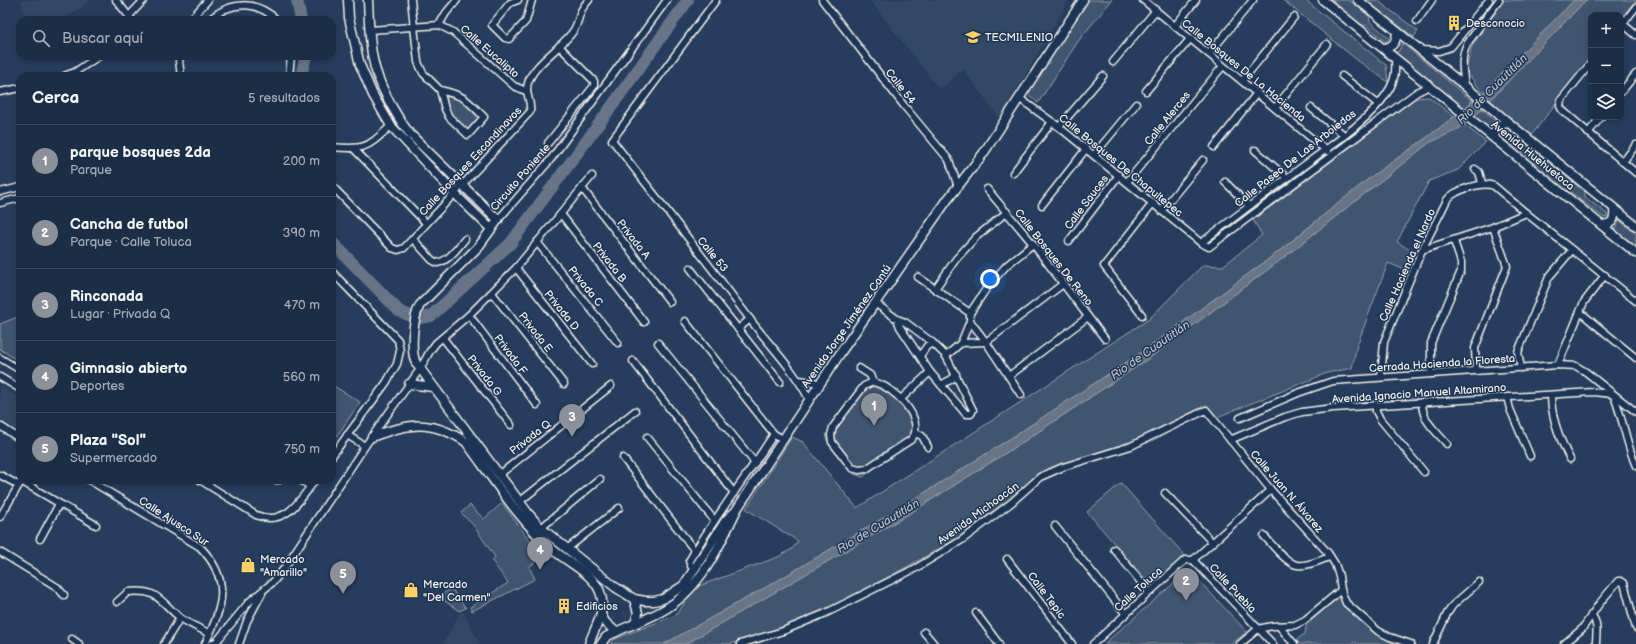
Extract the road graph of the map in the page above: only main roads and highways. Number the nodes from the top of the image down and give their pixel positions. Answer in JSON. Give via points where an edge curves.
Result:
{"nodes":[{"id":1,"x":348,"y":0,"type":"edge"},
{"id":2,"x":368,"y":0,"type":"edge"},
{"id":3,"x":1083,"y":0,"type":"edge"},
{"id":4,"x":1323,"y":0,"type":"edge"},
{"id":5,"x":1358,"y":0,"type":"edge"},
{"id":6,"x":1397,"y":32,"type":"junction"},
{"id":7,"x":1384,"y":48,"type":"junction"},
{"id":8,"x":373,"y":60,"type":"junction"},
{"id":9,"x":360,"y":65,"type":"junction"},
{"id":10,"x":1509,"y":123,"type":"junction"},
{"id":11,"x":1495,"y":139,"type":"junction"},
{"id":12,"x":1614,"y":210,"type":"junction"},
{"id":13,"x":1603,"y":225,"type":"junction"},
{"id":14,"x":1636,"y":226,"type":"edge"},
{"id":15,"x":491,"y":229,"type":"junction"},
{"id":16,"x":1636,"y":253,"type":"edge"},
{"id":17,"x":409,"y":384,"type":"road end"},
{"id":18,"x":433,"y":387,"type":"junction"},
{"id":19,"x":372,"y":437,"type":"road end"},
{"id":20,"x":736,"y":511,"type":"junction"},
{"id":21,"x":615,"y":586,"type":"junction"},
{"id":22,"x":601,"y":595,"type":"junction"},
{"id":23,"x":634,"y":599,"type":"junction"},
{"id":24,"x":601,"y":614,"type":"junction"},
{"id":25,"x":635,"y":623,"type":"junction"},
{"id":26,"x":616,"y":632,"type":"junction"},
{"id":27,"x":588,"y":644,"type":"edge"},
{"id":28,"x":601,"y":644,"type":"edge"}],
"edges":[{"from":1,"to":9,"type":"main road","via":[[349,18]]},
{"from":2,"to":8,"type":"main road"},
{"from":3,"to":20,"type":"main road","name":"Avenida Jorge Jiménez Cantú","via":[[983,154],[948,199],[819,383]]},
{"from":4,"to":7,"type":"main road","name":"Avenida Huehuetoca"},
{"from":5,"to":6,"type":"main road","name":"Avenida Huehuetoca"},
{"from":6,"to":7,"type":"main road","via":[[1394,45]]},
{"from":6,"to":10,"type":"main road","name":"Avenida Huehuetoca"},
{"from":7,"to":11,"type":"main road","name":"Avenida Huehuetoca"},
{"from":8,"to":9,"type":"main road"},
{"from":8,"to":15,"type":"main road","name":"Circuito Poniente","via":[[383,88],[398,117],[410,134],[498,220]]},
{"from":9,"to":15,"type":"main road","via":[[373,95],[392,126]]},
{"from":10,"to":11,"type":"main road","via":[[1496,127]]},
{"from":10,"to":12,"type":"main road","name":"Avenida Huehuetoca"},
{"from":11,"to":13,"type":"main road","name":"Avenida Huehuetoca"},
{"from":12,"to":13,"type":"main road","via":[[1613,221]]},
{"from":12,"to":14,"type":"main road","name":"Avenida Huehuetoca"},
{"from":13,"to":16,"type":"main road","name":"Avenida Huehuetoca"},
{"from":15,"to":18,"type":"main road","name":"Circuito Poniente","via":[[480,246],[416,312],[413,353],[416,364]]},
{"from":17,"to":18,"type":"main road"},
{"from":18,"to":21,"type":"main road","name":"Circuito Poniente","via":[[541,528]]},
{"from":19,"to":22,"type":"main road","via":[[395,428],[413,425],[433,426],[451,432],[466,442],[536,535],[560,557],[586,573]]},
{"from":20,"to":23,"type":"main road","via":[[726,520],[684,585],[663,599]]},
{"from":20,"to":25,"type":"main road","name":"Avenida Jorge Jiménez Cantú","via":[[730,526],[690,590],[666,608]]},
{"from":21,"to":22,"type":"main road","via":[[605,590]]},
{"from":21,"to":23,"type":"main road"},
{"from":22,"to":24,"type":"main road"},
{"from":23,"to":25,"type":"main road","via":[[638,613]]},
{"from":24,"to":26,"type":"main road","via":[[605,622]]},
{"from":24,"to":27,"type":"main road"},
{"from":25,"to":26,"type":"main road","name":"Avenida Jorge Jiménez Cantú"},
{"from":26,"to":28,"type":"main road","name":"Avenida Jorge Jiménez Cantú","via":[[606,637]]}]}
